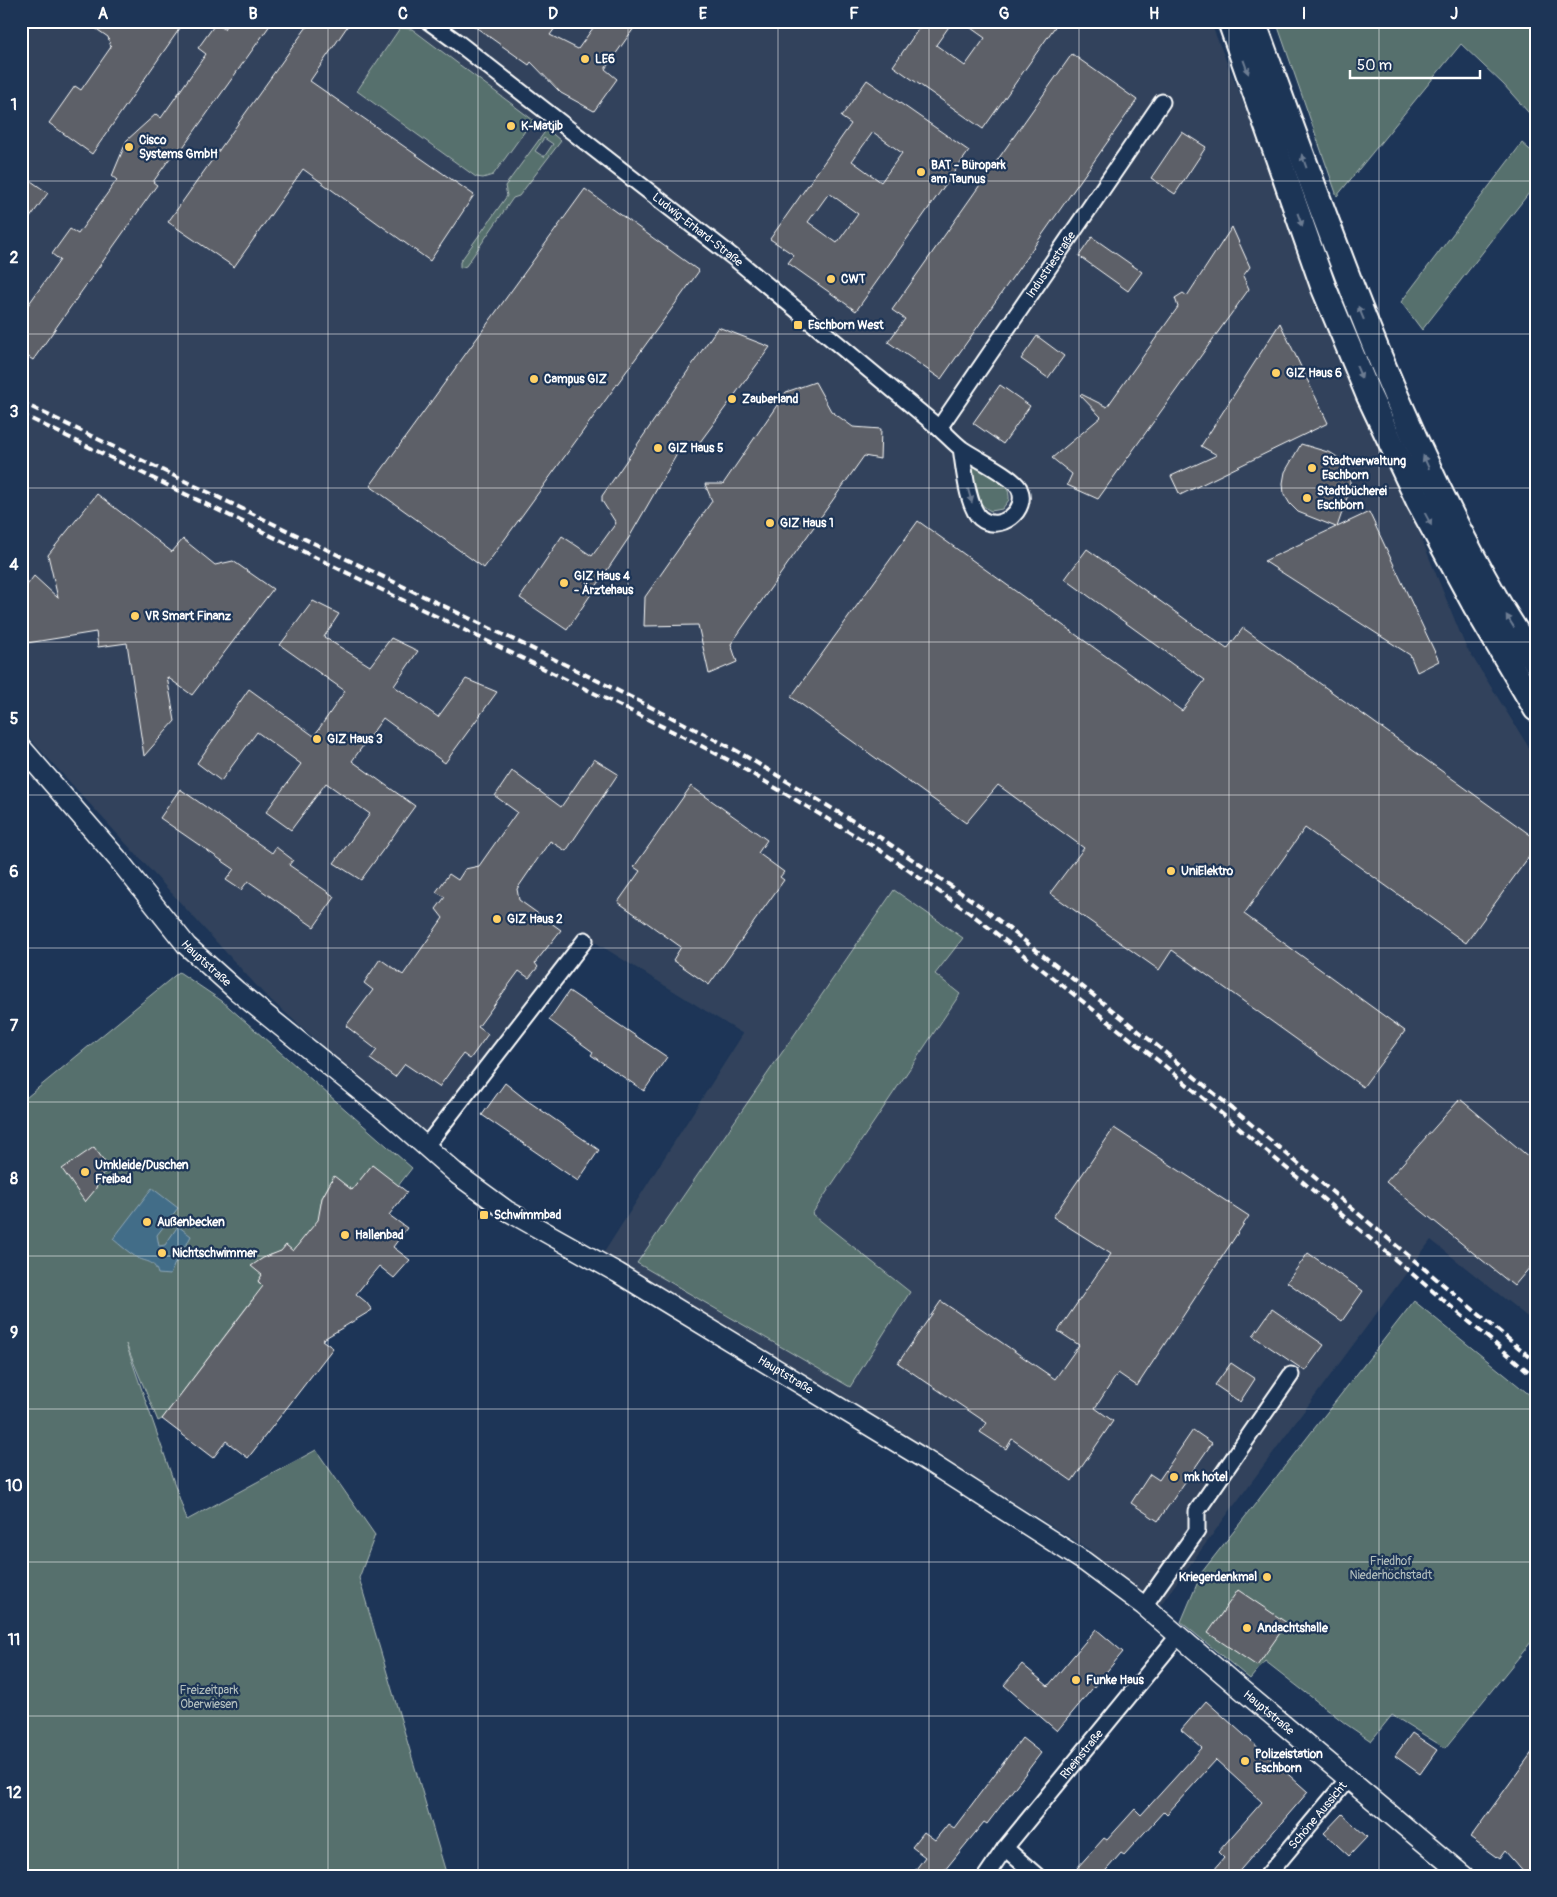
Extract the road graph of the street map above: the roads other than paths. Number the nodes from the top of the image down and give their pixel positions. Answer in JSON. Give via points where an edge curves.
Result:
{"nodes":[{"id":1,"x":428,"y":21,"type":"edge"},
{"id":2,"x":1230,"y":21,"type":"edge"},
{"id":3,"x":1254,"y":21,"type":"edge"},
{"id":4,"x":1162,"y":102,"type":"dead end"},
{"id":5,"x":939,"y":428,"type":"junction"},
{"id":6,"x":961,"y":448,"type":"junction"},
{"id":7,"x":1536,"y":662,"type":"edge"},
{"id":8,"x":1536,"y":709,"type":"edge"},
{"id":9,"x":21,"y":747,"type":"edge"},
{"id":10,"x":585,"y":940,"type":"dead end"},
{"id":11,"x":426,"y":1146,"type":"junction"},
{"id":12,"x":1291,"y":1375,"type":"dead end"},
{"id":13,"x":1144,"y":1606,"type":"junction"},
{"id":14,"x":1179,"y":1635,"type":"junction"},
{"id":15,"x":1348,"y":1779,"type":"junction"},
{"id":16,"x":1005,"y":1848,"type":"junction"},
{"id":17,"x":986,"y":1876,"type":"edge"},
{"id":18,"x":1037,"y":1876,"type":"edge"},
{"id":19,"x":1267,"y":1876,"type":"edge"},
{"id":20,"x":1464,"y":1876,"type":"edge"}],
"edges":[{"from":1,"to":5,"type":"street","name":"Ludwig-Erhard-Straße","via":[[733,257]]},
{"from":2,"to":8,"type":"highway","one_way":true,"via":[[1324,286],[1369,396],[1418,500]]},
{"from":7,"to":3,"type":"highway","one_way":true,"via":[[1487,582],[1439,490],[1394,390],[1346,278]]},
{"from":4,"to":5,"type":"street","name":"Industriestraße"},
{"from":5,"to":6,"type":"street","name":"Ludwig-Erhard-Straße"},
{"from":6,"to":6,"type":"street","name":"Ludwig-Erhard-Straße","one_way":true,"via":[[968,488],[980,518],[999,523],[1008,520],[1020,504],[1018,488]]},
{"from":9,"to":11,"type":"street","name":"Hauptstraße","via":[[117,858],[187,946],[288,1034]]},
{"from":10,"to":11,"type":"street"},
{"from":11,"to":13,"type":"street","name":"Hauptstraße","via":[[493,1202],[618,1273],[921,1457],[1072,1553]]},
{"from":12,"to":13,"type":"street","via":[[1197,1511],[1197,1532]]},
{"from":13,"to":14,"type":"street","name":"Hauptstraße"},
{"from":14,"to":15,"type":"street","name":"Hauptstraße"},
{"from":14,"to":16,"type":"street","name":"Rheinstraße"},
{"from":15,"to":19,"type":"street","name":"Schöne Aussicht"},
{"from":15,"to":20,"type":"street","name":"Hauptstraße"},
{"from":16,"to":17,"type":"street","name":"Rheinstraße"},
{"from":16,"to":18,"type":"street"}]}
